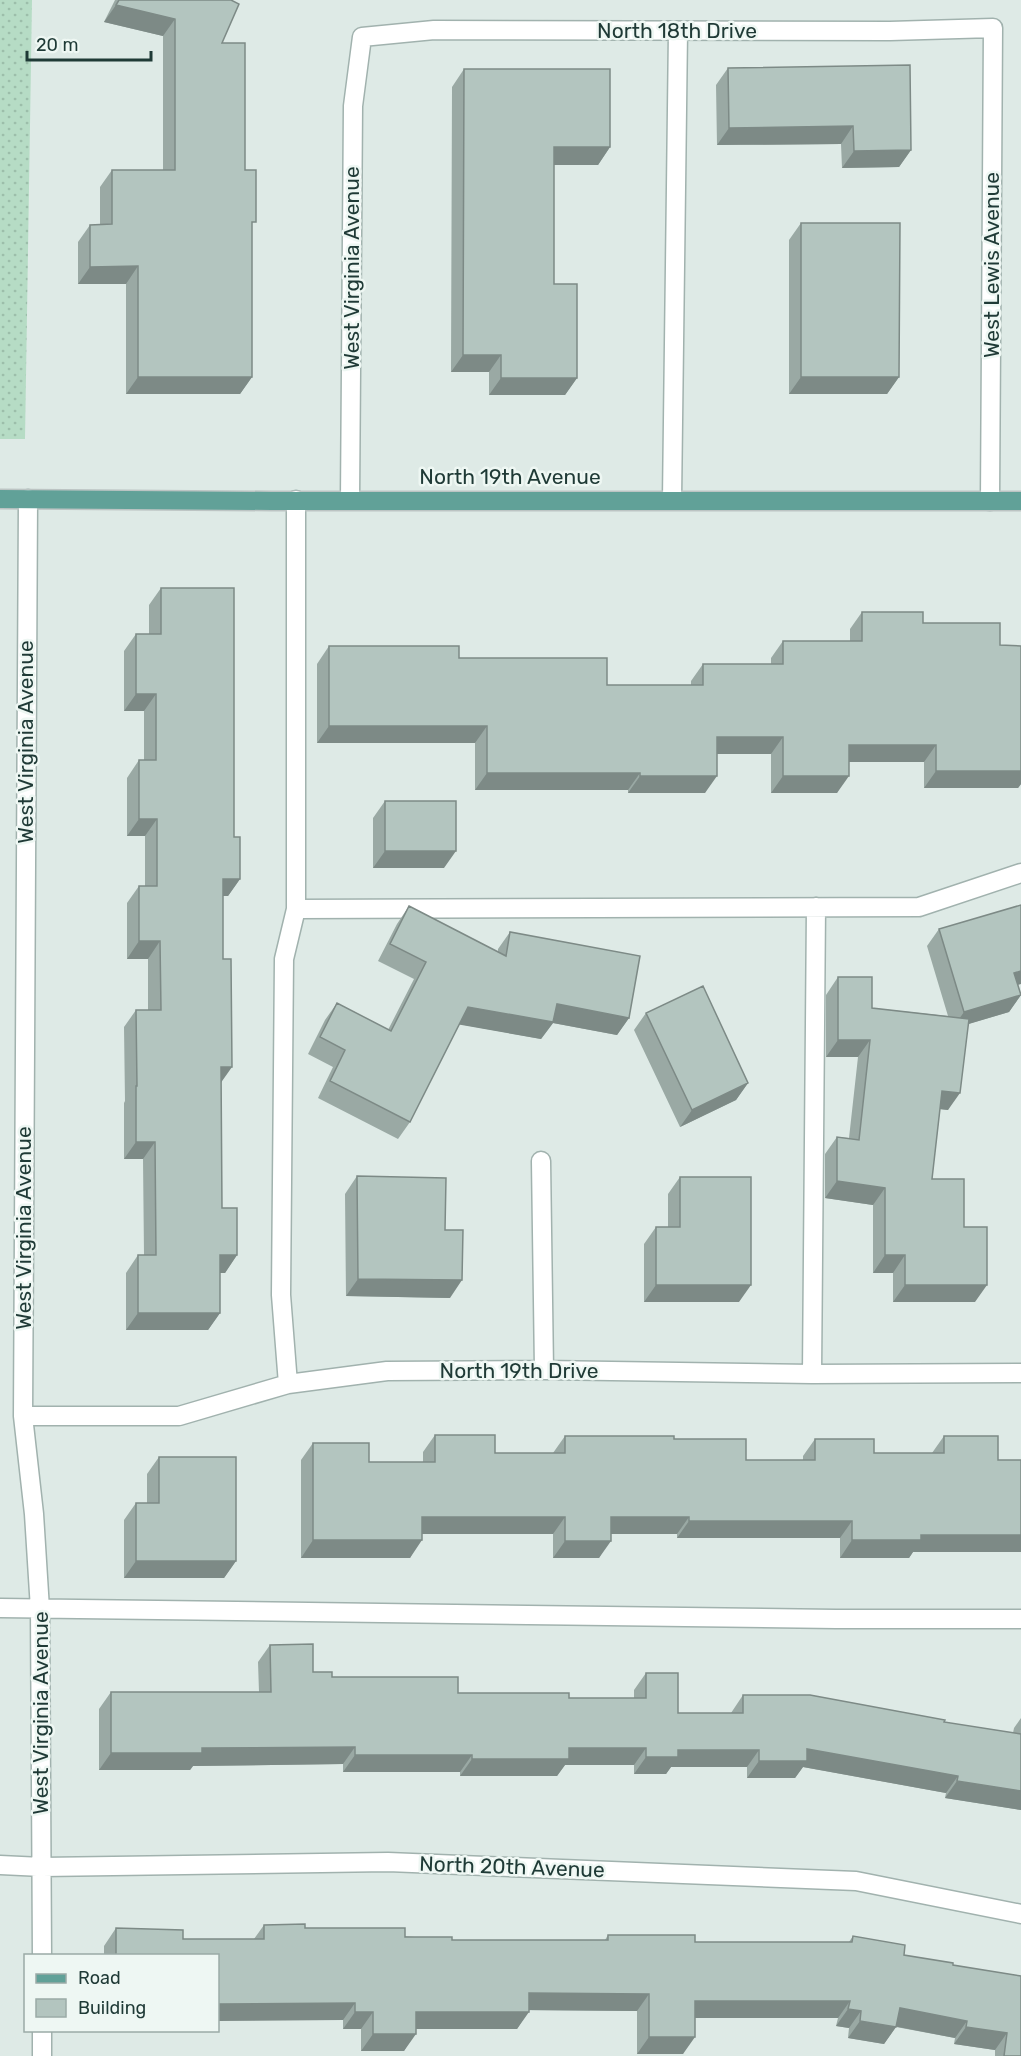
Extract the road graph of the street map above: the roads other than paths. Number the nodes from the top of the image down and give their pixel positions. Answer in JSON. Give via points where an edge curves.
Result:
{"nodes":[{"id":1,"x":993,"y":28,"type":"joint"},
{"id":2,"x":678,"y":31,"type":"junction"},
{"id":3,"x":362,"y":37,"type":"joint"},
{"id":4,"x":0,"y":499,"type":"edge"},
{"id":5,"x":28,"y":499,"type":"junction"},
{"id":6,"x":296,"y":500,"type":"junction"},
{"id":7,"x":350,"y":500,"type":"junction"},
{"id":8,"x":672,"y":500,"type":"junction"},
{"id":9,"x":990,"y":501,"type":"junction"},
{"id":10,"x":1021,"y":501,"type":"edge"},
{"id":11,"x":1021,"y":873,"type":"edge"},
{"id":12,"x":816,"y":907,"type":"junction"},
{"id":13,"x":296,"y":909,"type":"junction"},
{"id":14,"x":541,"y":1161,"type":"dead end"},
{"id":15,"x":544,"y":1370,"type":"junction"},
{"id":16,"x":1021,"y":1373,"type":"edge"},
{"id":17,"x":812,"y":1374,"type":"junction"},
{"id":18,"x":288,"y":1384,"type":"junction"},
{"id":19,"x":23,"y":1416,"type":"junction"},
{"id":20,"x":0,"y":1608,"type":"edge"},
{"id":21,"x":40,"y":1609,"type":"junction"},
{"id":22,"x":1021,"y":1619,"type":"edge"},
{"id":23,"x":0,"y":1865,"type":"edge"},
{"id":24,"x":42,"y":1867,"type":"junction"},
{"id":25,"x":1021,"y":1914,"type":"edge"},
{"id":26,"x":42,"y":1954,"type":"edge"},
{"id":27,"x":42,"y":2032,"type":"edge"},
{"id":28,"x":42,"y":2056,"type":"edge"}],
"edges":[{"from":1,"to":2,"type":"street","name":"North 18th Drive"},
{"from":1,"to":9,"type":"street","name":"West Lewis Avenue"},
{"from":2,"to":3,"type":"street","name":"North 18th Drive","via":[[434,30]]},
{"from":2,"to":8,"type":"street"},
{"from":3,"to":7,"type":"street","name":"West Virginia Avenue","via":[[353,106]]},
{"from":4,"to":5,"type":"main road","name":"North 19th Avenue"},
{"from":5,"to":6,"type":"main road","name":"North 19th Avenue"},
{"from":5,"to":19,"type":"street","name":"West Virginia Avenue"},
{"from":6,"to":7,"type":"main road","name":"North 19th Avenue"},
{"from":6,"to":13,"type":"street"},
{"from":7,"to":8,"type":"main road","name":"North 19th Avenue"},
{"from":8,"to":9,"type":"main road","name":"North 19th Avenue"},
{"from":9,"to":10,"type":"main road","name":"North 19th Avenue"},
{"from":11,"to":12,"type":"street","via":[[919,907]]},
{"from":12,"to":13,"type":"street"},
{"from":12,"to":17,"type":"street"},
{"from":13,"to":18,"type":"street","via":[[284,959],[281,1295]]},
{"from":14,"to":15,"type":"street"},
{"from":15,"to":17,"type":"street","name":"North 19th Drive"},
{"from":15,"to":18,"type":"street","name":"North 19th Drive","via":[[387,1371]]},
{"from":16,"to":17,"type":"street","name":"North 19th Drive"},
{"from":18,"to":19,"type":"street","name":"North 19th Drive","via":[[179,1416]]},
{"from":19,"to":21,"type":"street","name":"West Virginia Avenue"},
{"from":20,"to":21,"type":"street"},
{"from":21,"to":22,"type":"street"},
{"from":21,"to":24,"type":"street","name":"West Virginia Avenue"},
{"from":23,"to":24,"type":"street","name":"North 20th Avenue"},
{"from":24,"to":25,"type":"street","name":"North 20th Avenue","via":[[388,1862],[856,1881]]},
{"from":24,"to":26,"type":"street","name":"West Virginia Avenue"},
{"from":27,"to":28,"type":"street"}]}
